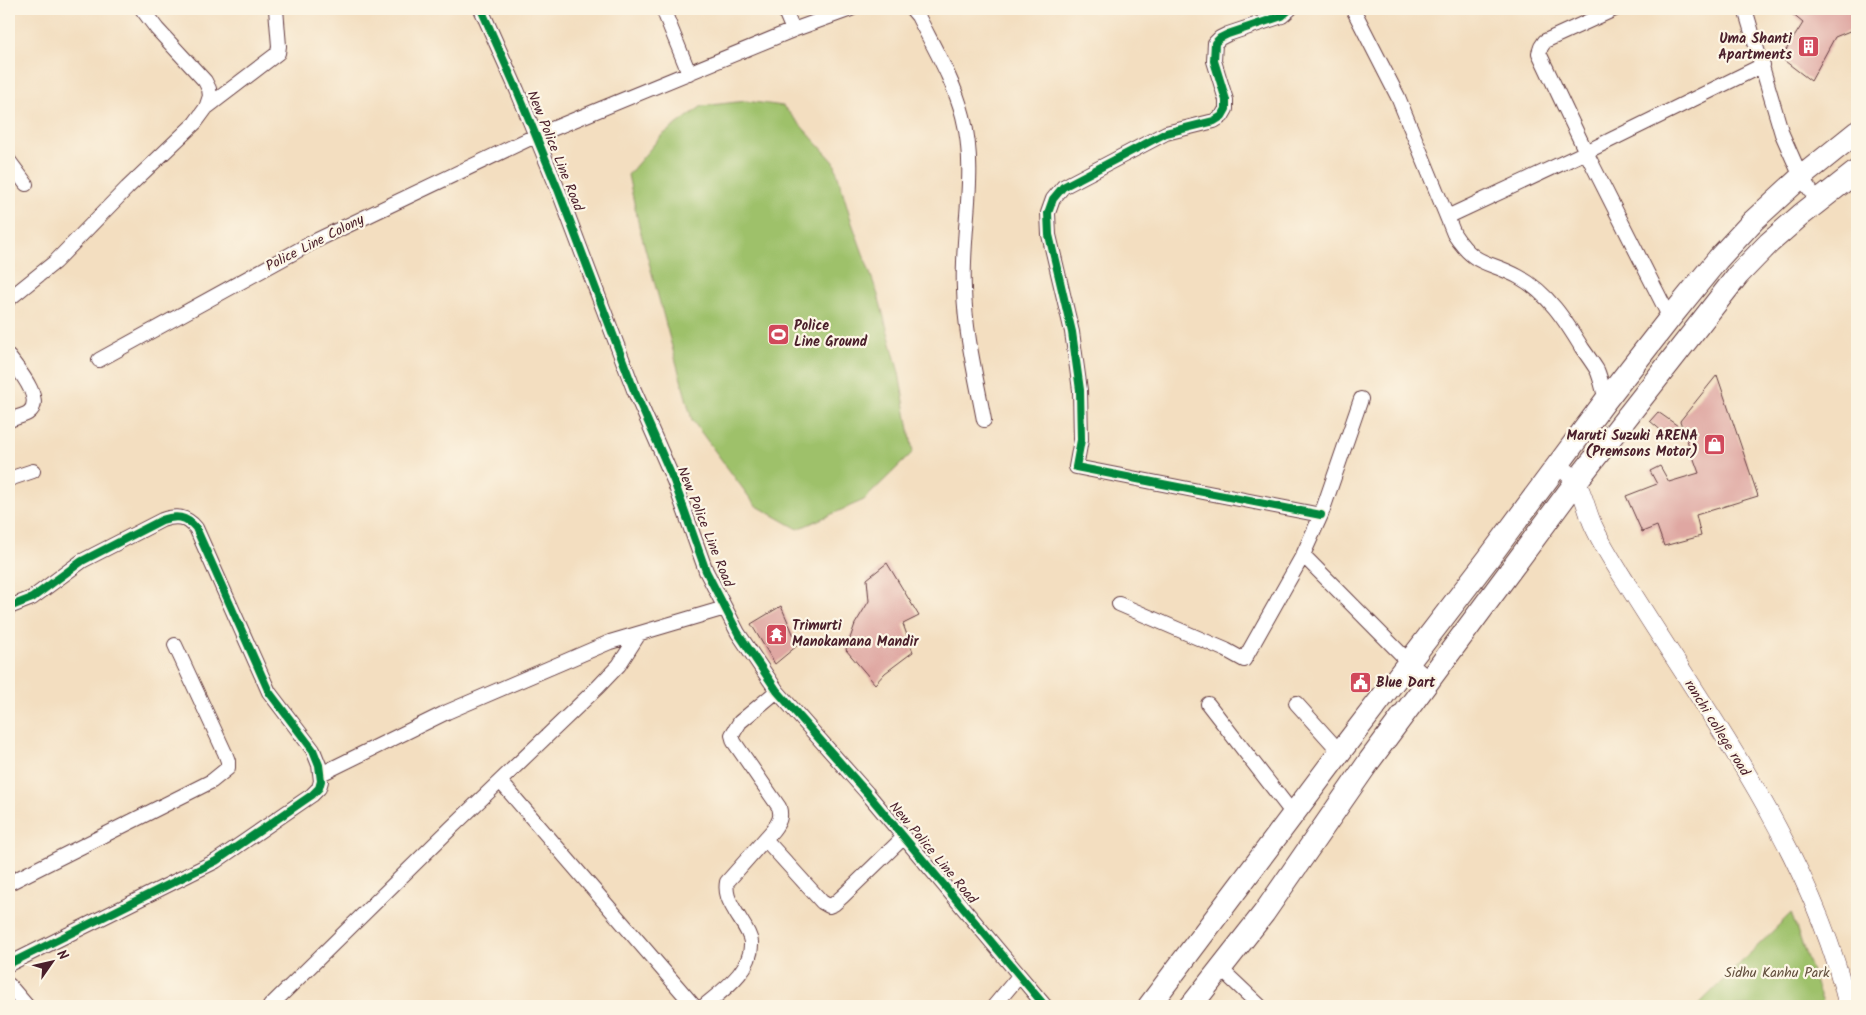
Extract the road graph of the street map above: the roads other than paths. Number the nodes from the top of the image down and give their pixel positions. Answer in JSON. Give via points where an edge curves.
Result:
{"nodes":[{"id":1,"x":142,"y":9,"type":"edge"},
{"id":2,"x":276,"y":9,"type":"edge"},
{"id":3,"x":481,"y":9,"type":"edge"},
{"id":4,"x":663,"y":9,"type":"edge"},
{"id":5,"x":784,"y":9,"type":"edge"},
{"id":6,"x":851,"y":9,"type":"edge"},
{"id":7,"x":912,"y":9,"type":"edge"},
{"id":8,"x":1290,"y":9,"type":"edge"},
{"id":9,"x":1353,"y":9,"type":"edge"},
{"id":10,"x":1614,"y":9,"type":"edge"},
{"id":11,"x":1745,"y":9,"type":"edge"},
{"id":12,"x":793,"y":30,"type":"junction"},
{"id":13,"x":1763,"y":65,"type":"junction"},
{"id":14,"x":688,"y":73,"type":"junction"},
{"id":15,"x":206,"y":108,"type":"junction"},
{"id":16,"x":1857,"y":132,"type":"edge"},
{"id":17,"x":536,"y":136,"type":"junction"},
{"id":18,"x":1586,"y":152,"type":"junction"},
{"id":19,"x":9,"y":161,"type":"edge"},
{"id":20,"x":1857,"y":171,"type":"edge"},
{"id":21,"x":1801,"y":178,"type":"junction"},
{"id":22,"x":26,"y":184,"type":"dead end"},
{"id":23,"x":1818,"y":201,"type":"junction"},
{"id":24,"x":1447,"y":217,"type":"junction"},
{"id":25,"x":9,"y":299,"type":"edge"},
{"id":26,"x":1670,"y":318,"type":"junction"},
{"id":27,"x":9,"y":357,"type":"edge"},
{"id":28,"x":99,"y":360,"type":"dead end"},
{"id":29,"x":1361,"y":399,"type":"dead end"},
{"id":30,"x":1606,"y":400,"type":"junction"},
{"id":31,"x":9,"y":420,"type":"edge"},
{"id":32,"x":984,"y":420,"type":"dead end"},
{"id":33,"x":1558,"y":464,"type":"junction"},
{"id":34,"x":33,"y":471,"type":"dead end"},
{"id":35,"x":9,"y":479,"type":"edge"},
{"id":36,"x":1576,"y":482,"type":"junction"},
{"id":37,"x":1321,"y":515,"type":"junction"},
{"id":38,"x":1303,"y":555,"type":"junction"},
{"id":39,"x":1119,"y":604,"type":"dead end"},
{"id":40,"x":9,"y":607,"type":"edge"},
{"id":41,"x":725,"y":608,"type":"junction"},
{"id":42,"x":640,"y":634,"type":"junction"},
{"id":43,"x":175,"y":645,"type":"dead end"},
{"id":44,"x":1409,"y":662,"type":"junction"},
{"id":45,"x":1430,"y":680,"type":"junction"},
{"id":46,"x":777,"y":691,"type":"junction"},
{"id":47,"x":1296,"y":703,"type":"dead end"},
{"id":48,"x":1208,"y":704,"type":"dead end"},
{"id":49,"x":1340,"y":752,"type":"junction"},
{"id":50,"x":321,"y":774,"type":"junction"},
{"id":51,"x":500,"y":781,"type":"junction"},
{"id":52,"x":1294,"y":815,"type":"junction"},
{"id":53,"x":904,"y":837,"type":"junction"},
{"id":54,"x":765,"y":839,"type":"junction"},
{"id":55,"x":9,"y":883,"type":"edge"},
{"id":56,"x":9,"y":964,"type":"edge"},
{"id":57,"x":1221,"y":969,"type":"junction"},
{"id":58,"x":1019,"y":976,"type":"junction"},
{"id":59,"x":9,"y":985,"type":"edge"},
{"id":60,"x":27,"y":1006,"type":"edge"},
{"id":61,"x":270,"y":1006,"type":"edge"},
{"id":62,"x":694,"y":1006,"type":"edge"},
{"id":63,"x":704,"y":1006,"type":"edge"},
{"id":64,"x":994,"y":1006,"type":"edge"},
{"id":65,"x":1045,"y":1006,"type":"edge"},
{"id":66,"x":1149,"y":1006,"type":"edge"},
{"id":67,"x":1192,"y":1006,"type":"edge"},
{"id":68,"x":1260,"y":1006,"type":"edge"},
{"id":69,"x":1848,"y":1006,"type":"edge"}],
"edges":[{"from":1,"to":15,"type":"street","via":[[210,89]]},
{"from":2,"to":15,"type":"street","via":[[278,53]]},
{"from":3,"to":17,"type":"street","name":"New Police Line Road"},
{"from":4,"to":14,"type":"street"},
{"from":5,"to":12,"type":"street"},
{"from":6,"to":12,"type":"street","name":"Police Line Colony"},
{"from":7,"to":32,"type":"street","via":[[951,82],[963,114],[968,140],[970,168],[964,290]]},
{"from":8,"to":37,"type":"street","via":[[1282,16],[1228,34],[1215,43],[1214,61],[1226,100],[1222,116],[1166,133],[1063,187],[1053,198],[1048,220],[1072,332],[1080,390],[1081,440],[1076,467]]},
{"from":9,"to":24,"type":"street","via":[[1398,97]]},
{"from":10,"to":18,"type":"street","via":[[1545,42],[1539,53]]},
{"from":11,"to":13,"type":"street"},
{"from":12,"to":14,"type":"street","name":"Police Line Colony"},
{"from":13,"to":18,"type":"street"},
{"from":13,"to":21,"type":"street","via":[[1782,134]]},
{"from":14,"to":17,"type":"street","name":"Police Line Colony"},
{"from":15,"to":25,"type":"street","via":[[196,122],[56,262]]},
{"from":16,"to":21,"type":"main road"},
{"from":17,"to":28,"type":"street","name":"Police Line Colony","via":[[314,241]]},
{"from":17,"to":41,"type":"street","name":"New Police Line Road","via":[[634,390],[674,481],[706,571]]},
{"from":18,"to":24,"type":"street"},
{"from":18,"to":26,"type":"street"},
{"from":19,"to":22,"type":"street"},
{"from":20,"to":23,"type":"main road"},
{"from":21,"to":23,"type":"street"},
{"from":21,"to":26,"type":"main road","via":[[1753,221]]},
{"from":23,"to":36,"type":"main road","via":[[1738,275]]},
{"from":24,"to":30,"type":"street","via":[[1462,247],[1472,257],[1536,287],[1553,304],[1597,372]]},
{"from":26,"to":30,"type":"main road"},
{"from":27,"to":31,"type":"street","via":[[34,400],[29,412]]},
{"from":29,"to":37,"type":"street"},
{"from":30,"to":33,"type":"main road"},
{"from":33,"to":36,"type":"street","name":"ranchi college road"},
{"from":33,"to":44,"type":"main road"},
{"from":34,"to":35,"type":"street"},
{"from":36,"to":45,"type":"main road"},
{"from":36,"to":69,"type":"street","name":"ranchi college road","via":[[1593,526],[1744,770],[1793,856],[1840,974]]},
{"from":37,"to":38,"type":"street"},
{"from":38,"to":39,"type":"street","via":[[1244,660]]},
{"from":38,"to":44,"type":"street"},
{"from":40,"to":50,"type":"street","via":[[32,598],[82,561],[162,520],[173,516],[188,520],[196,528],[269,692],[313,750]]},
{"from":41,"to":42,"type":"street"},
{"from":41,"to":46,"type":"street","name":"New Police Line Road"},
{"from":42,"to":50,"type":"street","via":[[610,642],[448,712]]},
{"from":42,"to":51,"type":"street","via":[[614,670]]},
{"from":43,"to":55,"type":"street","via":[[225,753],[228,768],[212,781]]},
{"from":44,"to":45,"type":"street"},
{"from":44,"to":49,"type":"main road"},
{"from":45,"to":57,"type":"main road"},
{"from":46,"to":53,"type":"street","name":"New Police Line Road"},
{"from":46,"to":54,"type":"street","via":[[740,722],[732,735],[782,814]]},
{"from":47,"to":49,"type":"street"},
{"from":48,"to":52,"type":"street"},
{"from":49,"to":52,"type":"main road"},
{"from":50,"to":56,"type":"street","via":[[319,788],[312,795],[216,861]]},
{"from":51,"to":61,"type":"street"},
{"from":51,"to":62,"type":"street"},
{"from":52,"to":66,"type":"main road"},
{"from":53,"to":54,"type":"street","via":[[829,906]]},
{"from":53,"to":58,"type":"street","name":"New Police Line Road"},
{"from":54,"to":63,"type":"street","via":[[728,882],[726,889],[728,899],[751,941],[749,953],[741,972]]},
{"from":57,"to":67,"type":"main road"},
{"from":57,"to":68,"type":"street"},
{"from":58,"to":64,"type":"street"},
{"from":58,"to":65,"type":"street","name":"New Police Line Road"},
{"from":59,"to":60,"type":"street"}]}
